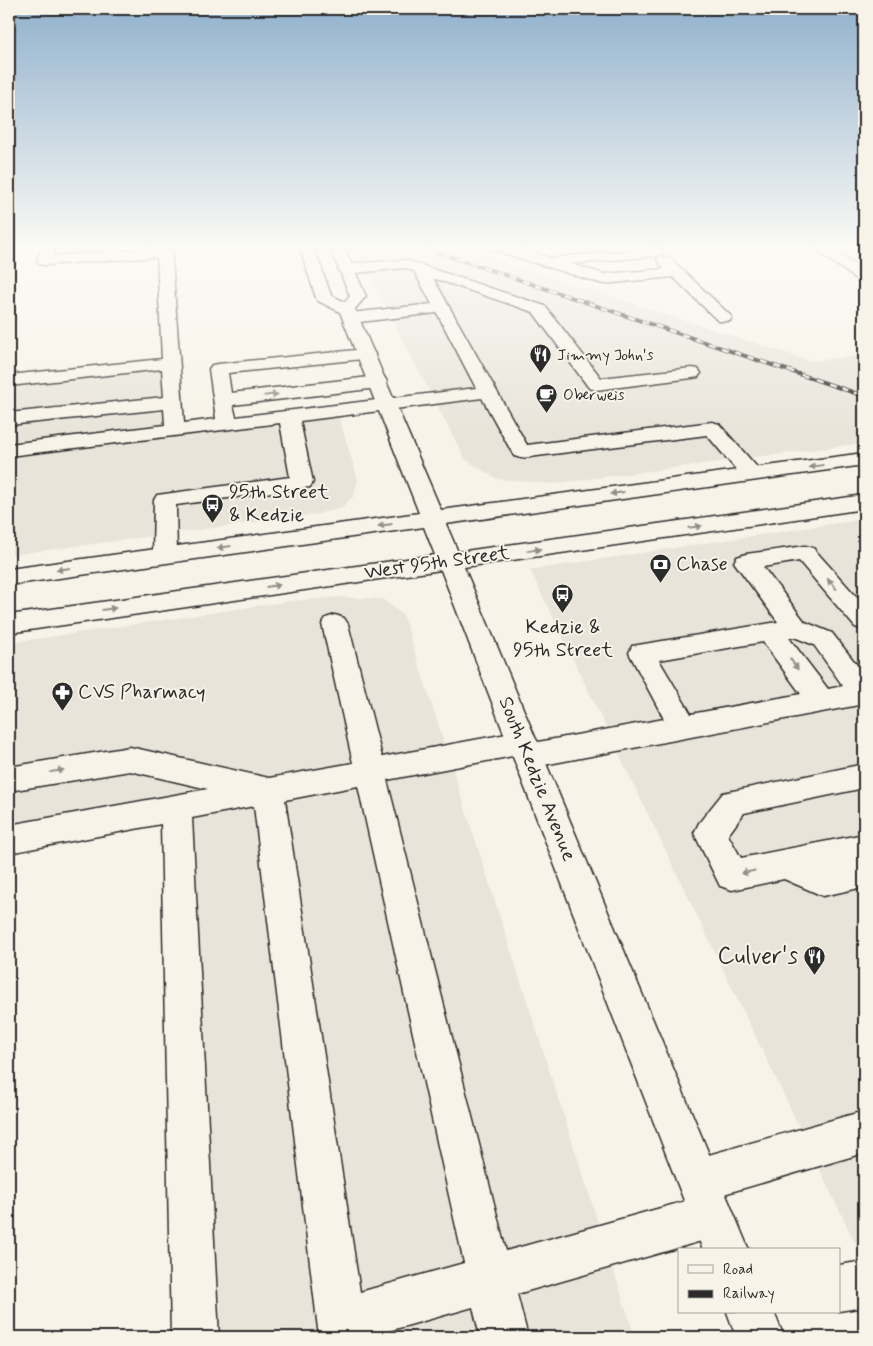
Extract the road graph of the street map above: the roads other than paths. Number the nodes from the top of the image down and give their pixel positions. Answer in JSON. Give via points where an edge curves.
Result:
{"nodes":[{"id":1,"x":168,"y":308,"type":"edge"},
{"id":2,"x":340,"y":308,"type":"edge"},
{"id":3,"x":351,"y":308,"type":"edge"},
{"id":4,"x":442,"y":308,"type":"joint"},
{"id":5,"x":536,"y":308,"type":"edge"},
{"id":6,"x":714,"y":308,"type":"edge"},
{"id":7,"x":348,"y":313,"type":"junction"},
{"id":8,"x":724,"y":317,"type":"dead end"},
{"id":9,"x":366,"y":354,"type":"junction"},
{"id":10,"x":171,"y":363,"type":"junction"},
{"id":11,"x":692,"y":373,"type":"dead end"},
{"id":12,"x":9,"y":380,"type":"edge"},
{"id":13,"x":378,"y":382,"type":"junction"},
{"id":14,"x":488,"y":392,"type":"junction"},
{"id":15,"x":223,"y":400,"type":"junction"},
{"id":16,"x":173,"y":402,"type":"junction"},
{"id":17,"x":388,"y":405,"type":"junction"},
{"id":18,"x":289,"y":417,"type":"junction"},
{"id":19,"x":9,"y":419,"type":"edge"},
{"id":20,"x":227,"y":424,"type":"junction"},
{"id":21,"x":175,"y":430,"type":"junction"},
{"id":22,"x":9,"y":450,"type":"edge"},
{"id":23,"x":864,"y":459,"type":"edge"},
{"id":24,"x":752,"y":474,"type":"junction"},
{"id":25,"x":864,"y":502,"type":"edge"},
{"id":26,"x":433,"y":518,"type":"junction"},
{"id":27,"x":164,"y":555,"type":"junction"},
{"id":28,"x":451,"y":562,"type":"junction"},
{"id":29,"x":9,"y":577,"type":"edge"},
{"id":30,"x":864,"y":621,"type":"edge"},
{"id":31,"x":9,"y":624,"type":"edge"},
{"id":32,"x":335,"y":624,"type":"dead end"},
{"id":33,"x":783,"y":630,"type":"junction"},
{"id":34,"x":864,"y":693,"type":"edge"},
{"id":35,"x":820,"y":701,"type":"junction"},
{"id":36,"x":683,"y":727,"type":"junction"},
{"id":37,"x":526,"y":749,"type":"junction"},
{"id":38,"x":368,"y":772,"type":"junction"},
{"id":39,"x":864,"y":776,"type":"edge"},
{"id":40,"x":9,"y":779,"type":"edge"},
{"id":41,"x":268,"y":790,"type":"junction"},
{"id":42,"x":176,"y":807,"type":"junction"},
{"id":43,"x":9,"y":839,"type":"edge"},
{"id":44,"x":864,"y":848,"type":"edge"},
{"id":45,"x":785,"y":864,"type":"junction"},
{"id":46,"x":864,"y":872,"type":"edge"},
{"id":47,"x":864,"y":1132,"type":"edge"},
{"id":48,"x":712,"y":1215,"type":"edge"},
{"id":49,"x":490,"y":1280,"type":"junction"},
{"id":50,"x":864,"y":1284,"type":"edge"},
{"id":51,"x":840,"y":1288,"type":"edge"},
{"id":52,"x":751,"y":1314,"type":"edge"},
{"id":53,"x":342,"y":1329,"type":"edge"},
{"id":54,"x":195,"y":1337,"type":"edge"},
{"id":55,"x":504,"y":1337,"type":"edge"},
{"id":56,"x":760,"y":1337,"type":"edge"}],
"edges":[{"from":1,"to":10,"type":"main road"},
{"from":2,"to":7,"type":"main road"},
{"from":3,"to":7,"type":"main road"},
{"from":4,"to":7,"type":"main road"},
{"from":4,"to":14,"type":"main road"},
{"from":5,"to":11,"type":"main road","via":[[596,384]]},
{"from":6,"to":8,"type":"main road"},
{"from":7,"to":9,"type":"main road","name":"South Kedzie Avenue"},
{"from":9,"to":13,"type":"main road","name":"South Kedzie Avenue"},
{"from":9,"to":15,"type":"main road","via":[[218,370]]},
{"from":10,"to":12,"type":"main road"},
{"from":10,"to":16,"type":"main road"},
{"from":15,"to":13,"type":"main road","one_way":true},
{"from":13,"to":17,"type":"main road","name":"South Kedzie Avenue"},
{"from":14,"to":17,"type":"main road"},
{"from":14,"to":24,"type":"main road","via":[[521,452],[712,428]]},
{"from":15,"to":20,"type":"main road"},
{"from":16,"to":19,"type":"main road"},
{"from":16,"to":21,"type":"main road"},
{"from":17,"to":18,"type":"main road"},
{"from":17,"to":26,"type":"main road","name":"South Kedzie Avenue"},
{"from":18,"to":20,"type":"main road"},
{"from":18,"to":27,"type":"main road","via":[[302,482],[165,500]]},
{"from":20,"to":21,"type":"main road"},
{"from":21,"to":22,"type":"main road"},
{"from":23,"to":24,"type":"main road","one_way":true},
{"from":24,"to":26,"type":"main road","one_way":true},
{"from":28,"to":25,"type":"main road","name":"West 95th Street","one_way":true},
{"from":26,"to":27,"type":"main road","one_way":true},
{"from":26,"to":28,"type":"main road","name":"South Kedzie Avenue"},
{"from":27,"to":29,"type":"main road","one_way":true},
{"from":31,"to":28,"type":"main road","name":"West 95th Street","one_way":true},
{"from":28,"to":37,"type":"main road","name":"South Kedzie Avenue"},
{"from":30,"to":33,"type":"main road","one_way":true,"via":[[805,553],[746,562]]},
{"from":32,"to":38,"type":"main road"},
{"from":33,"to":34,"type":"main road","via":[[823,639]]},
{"from":33,"to":35,"type":"main road","one_way":true},
{"from":33,"to":36,"type":"main road","via":[[642,653]]},
{"from":34,"to":35,"type":"main road"},
{"from":35,"to":36,"type":"main road"},
{"from":36,"to":37,"type":"main road"},
{"from":37,"to":38,"type":"main road"},
{"from":37,"to":48,"type":"main road","name":"South Kedzie Avenue"},
{"from":38,"to":41,"type":"main road"},
{"from":38,"to":49,"type":"main road"},
{"from":45,"to":39,"type":"main road","one_way":true,"via":[[732,875],[710,833],[734,802]]},
{"from":40,"to":41,"type":"main road","one_way":true,"via":[[130,759]]},
{"from":41,"to":42,"type":"main road"},
{"from":41,"to":53,"type":"main road"},
{"from":42,"to":43,"type":"main road"},
{"from":42,"to":54,"type":"main road"},
{"from":44,"to":45,"type":"main road"},
{"from":45,"to":46,"type":"main road","via":[[823,881]]},
{"from":47,"to":48,"type":"main road"},
{"from":48,"to":49,"type":"main road"},
{"from":49,"to":53,"type":"main road"},
{"from":49,"to":55,"type":"main road"},
{"from":50,"to":51,"type":"main road"},
{"from":52,"to":56,"type":"main road"}]}
